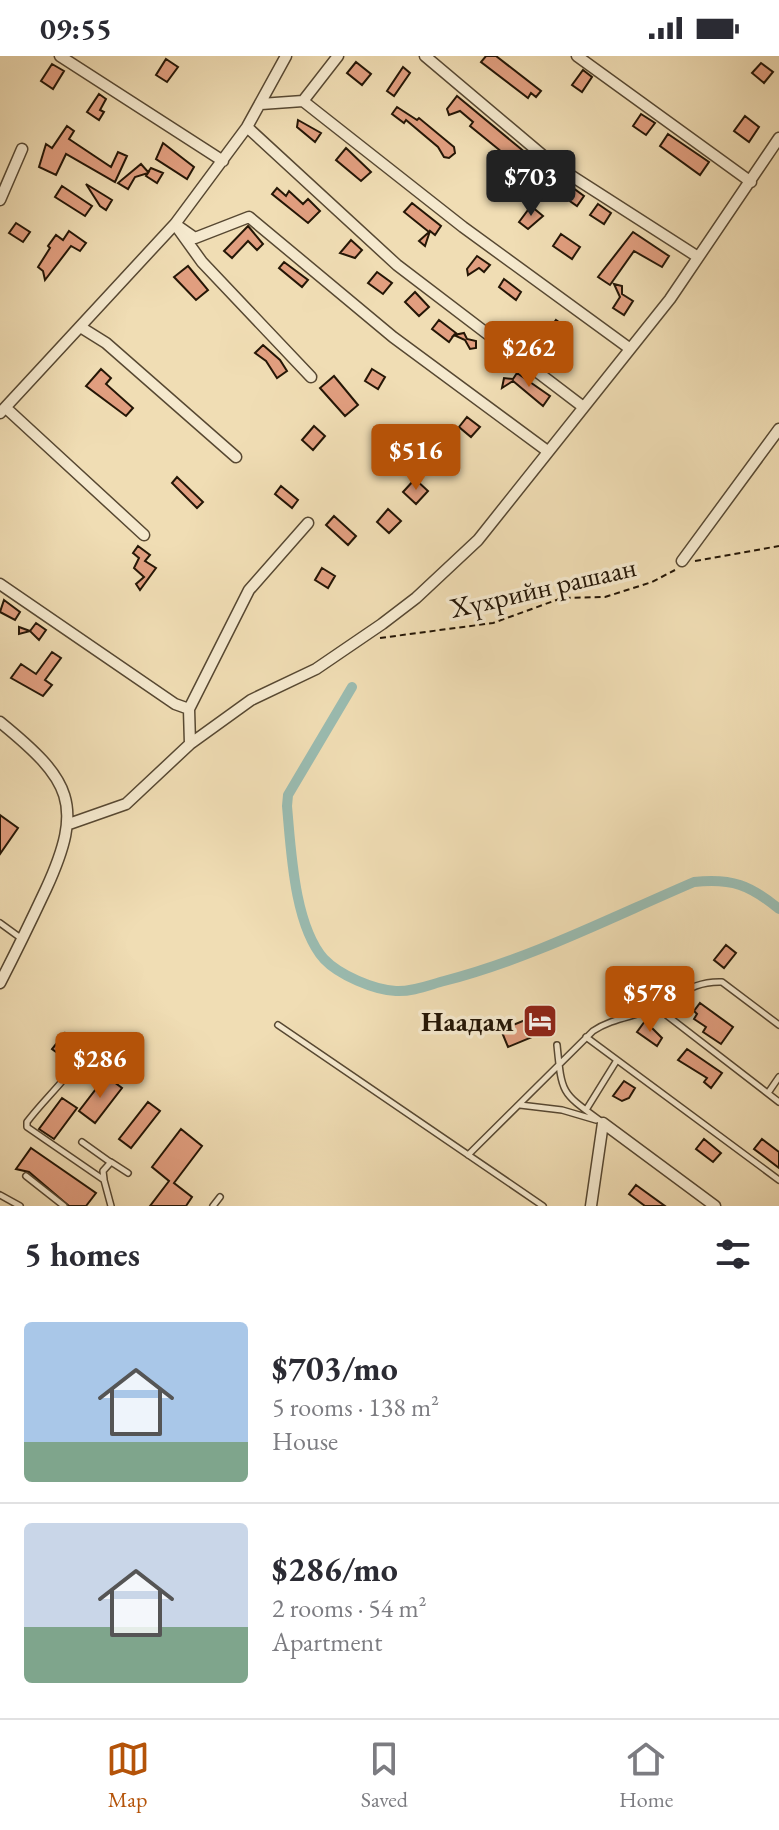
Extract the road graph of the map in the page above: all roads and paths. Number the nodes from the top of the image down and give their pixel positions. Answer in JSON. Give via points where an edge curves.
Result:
{"nodes":[{"id":1,"x":60,"y":56,"type":"edge"},
{"id":2,"x":286,"y":56,"type":"edge"},
{"id":3,"x":338,"y":56,"type":"edge"},
{"id":4,"x":425,"y":56,"type":"edge"},
{"id":5,"x":577,"y":56,"type":"edge"},
{"id":6,"x":303,"y":101,"type":"junction"},
{"id":7,"x":261,"y":104,"type":"junction"},
{"id":8,"x":247,"y":127,"type":"junction"},
{"id":9,"x":779,"y":138,"type":"edge"},
{"id":10,"x":22,"y":149,"type":"dead end"},
{"id":11,"x":223,"y":161,"type":"junction"},
{"id":12,"x":751,"y":182,"type":"junction"},
{"id":13,"x":0,"y":200,"type":"edge"},
{"id":14,"x":175,"y":224,"type":"junction"},
{"id":15,"x":698,"y":257,"type":"junction"},
{"id":16,"x":82,"y":328,"type":"junction"},
{"id":17,"x":629,"y":348,"type":"junction"},
{"id":18,"x":311,"y":377,"type":"dead end"},
{"id":19,"x":582,"y":406,"type":"junction"},
{"id":20,"x":3,"y":410,"type":"edge"},
{"id":21,"x":779,"y":429,"type":"edge"},
{"id":22,"x":546,"y":450,"type":"junction"},
{"id":23,"x":236,"y":457,"type":"dead end"},
{"id":24,"x":308,"y":523,"type":"dead end"},
{"id":25,"x":144,"y":535,"type":"dead end"},
{"id":26,"x":779,"y":546,"type":"edge"},
{"id":27,"x":685,"y":564,"type":"junction"},
{"id":28,"x":0,"y":584,"type":"edge"},
{"id":29,"x":359,"y":640,"type":"junction"},
{"id":30,"x":189,"y":709,"type":"junction"},
{"id":31,"x":0,"y":722,"type":"edge"},
{"id":32,"x":190,"y":744,"type":"junction"},
{"id":33,"x":69,"y":824,"type":"junction"},
{"id":34,"x":0,"y":923,"type":"edge"},
{"id":35,"x":23,"y":939,"type":"junction"},
{"id":36,"x":0,"y":983,"type":"edge"},
{"id":37,"x":656,"y":1007,"type":"junction"},
{"id":38,"x":278,"y":1025,"type":"dead end"},
{"id":39,"x":779,"y":1025,"type":"edge"},
{"id":40,"x":586,"y":1037,"type":"junction"},
{"id":41,"x":557,"y":1045,"type":"dead end"},
{"id":42,"x":617,"y":1060,"type":"junction"},
{"id":43,"x":76,"y":1064,"type":"dead end"},
{"id":44,"x":559,"y":1064,"type":"junction"},
{"id":45,"x":779,"y":1077,"type":"edge"},
{"id":46,"x":768,"y":1093,"type":"junction"},
{"id":47,"x":779,"y":1102,"type":"edge"},
{"id":48,"x":519,"y":1105,"type":"junction"},
{"id":49,"x":586,"y":1110,"type":"junction"},
{"id":50,"x":603,"y":1123,"type":"junction"},
{"id":51,"x":82,"y":1142,"type":"dead end"},
{"id":52,"x":468,"y":1155,"type":"junction"},
{"id":53,"x":111,"y":1162,"type":"junction"},
{"id":54,"x":128,"y":1173,"type":"dead end"},
{"id":55,"x":26,"y":1176,"type":"dead end"},
{"id":56,"x":104,"y":1180,"type":"junction"},
{"id":57,"x":779,"y":1180,"type":"edge"},
{"id":58,"x":0,"y":1195,"type":"edge"},
{"id":59,"x":220,"y":1197,"type":"dead end"},
{"id":60,"x":20,"y":1206,"type":"edge"},
{"id":61,"x":64,"y":1206,"type":"edge"},
{"id":62,"x":111,"y":1206,"type":"edge"},
{"id":63,"x":213,"y":1206,"type":"edge"},
{"id":64,"x":543,"y":1206,"type":"edge"},
{"id":65,"x":591,"y":1206,"type":"edge"},
{"id":66,"x":715,"y":1206,"type":"edge"}],
"edges":[{"from":1,"to":11,"type":"street"},
{"from":2,"to":7,"type":"street"},
{"from":3,"to":6,"type":"street"},
{"from":4,"to":15,"type":"street","via":[[553,164]]},
{"from":5,"to":12,"type":"street"},
{"from":6,"to":7,"type":"street"},
{"from":6,"to":17,"type":"street"},
{"from":7,"to":8,"type":"street"},
{"from":8,"to":11,"type":"street"},
{"from":8,"to":19,"type":"street","via":[[397,265]]},
{"from":9,"to":12,"type":"street"},
{"from":10,"to":13,"type":"street"},
{"from":11,"to":14,"type":"street"},
{"from":12,"to":15,"type":"street"},
{"from":14,"to":16,"type":"street"},
{"from":14,"to":18,"type":"street","via":[[202,262]]},
{"from":14,"to":22,"type":"street","via":[[195,238],[249,217],[393,337]]},
{"from":15,"to":17,"type":"street"},
{"from":16,"to":20,"type":"street"},
{"from":16,"to":23,"type":"street"},
{"from":17,"to":19,"type":"street"},
{"from":19,"to":22,"type":"street"},
{"from":20,"to":25,"type":"street"},
{"from":21,"to":27,"type":"street"},
{"from":22,"to":29,"type":"street","via":[[478,540],[416,598]]},
{"from":24,"to":30,"type":"street","via":[[249,590]]},
{"from":26,"to":27,"type":"path","name":"Хүхрийн рашаан"},
{"from":27,"to":29,"type":"path","name":"Хүхрийн рашаан","via":[[652,582],[605,597],[562,598],[493,623]]},
{"from":28,"to":30,"type":"street"},
{"from":29,"to":32,"type":"street","via":[[316,669],[251,700]]},
{"from":30,"to":32,"type":"street"},
{"from":31,"to":33,"type":"street","via":[[55,776]]},
{"from":32,"to":33,"type":"street","via":[[126,804]]},
{"from":33,"to":35,"type":"street"},
{"from":34,"to":35,"type":"lane"},
{"from":35,"to":36,"type":"street"},
{"from":37,"to":39,"type":"lane","via":[[689,986],[722,982]]},
{"from":37,"to":40,"type":"lane","via":[[616,1017]]},
{"from":37,"to":46,"type":"lane"},
{"from":38,"to":52,"type":"lane"},
{"from":40,"to":42,"type":"lane"},
{"from":40,"to":44,"type":"lane"},
{"from":41,"to":44,"type":"lane"},
{"from":42,"to":49,"type":"lane"},
{"from":42,"to":57,"type":"lane"},
{"from":43,"to":56,"type":"lane","via":[[27,1127]]},
{"from":44,"to":48,"type":"lane"},
{"from":44,"to":49,"type":"lane","via":[[563,1090]]},
{"from":45,"to":46,"type":"lane"},
{"from":46,"to":47,"type":"lane"},
{"from":48,"to":50,"type":"lane","via":[[562,1110]]},
{"from":48,"to":52,"type":"lane"},
{"from":49,"to":50,"type":"lane"},
{"from":50,"to":65,"type":"street"},
{"from":50,"to":66,"type":"street"},
{"from":51,"to":53,"type":"lane"},
{"from":52,"to":64,"type":"lane"},
{"from":53,"to":54,"type":"lane"},
{"from":53,"to":56,"type":"lane","via":[[103,1171]]},
{"from":55,"to":61,"type":"lane"},
{"from":56,"to":62,"type":"lane"},
{"from":58,"to":60,"type":"lane"},
{"from":59,"to":63,"type":"lane"}]}
